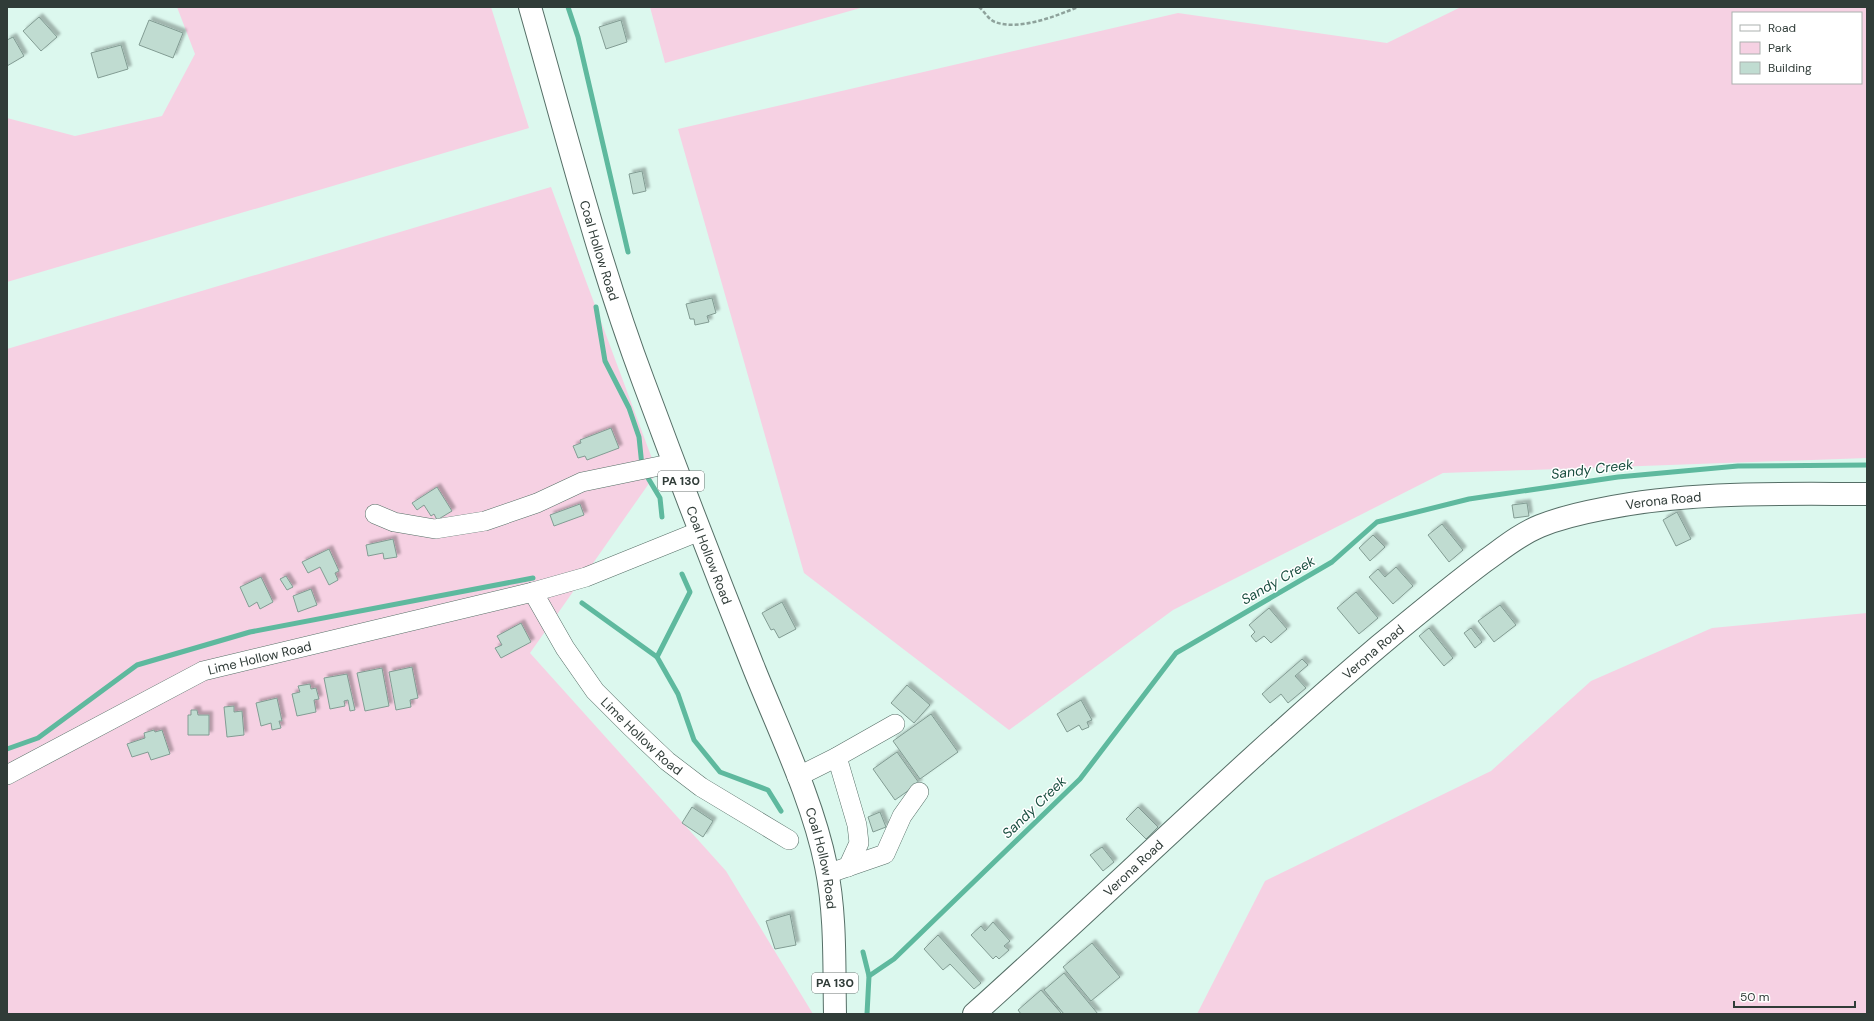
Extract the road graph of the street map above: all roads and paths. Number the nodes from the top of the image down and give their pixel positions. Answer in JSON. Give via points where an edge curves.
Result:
{"nodes":[{"id":1,"x":530,"y":7,"type":"edge"},
{"id":2,"x":979,"y":7,"type":"edge"},
{"id":3,"x":1078,"y":7,"type":"edge"},
{"id":4,"x":665,"y":464,"type":"junction"},
{"id":5,"x":1867,"y":494,"type":"edge"},
{"id":6,"x":375,"y":514,"type":"dead end"},
{"id":7,"x":700,"y":531,"type":"junction"},
{"id":8,"x":533,"y":592,"type":"junction"},
{"id":9,"x":895,"y":724,"type":"dead end"},
{"id":10,"x":837,"y":757,"type":"junction"},
{"id":11,"x":7,"y":775,"type":"edge"},
{"id":12,"x":797,"y":776,"type":"junction"},
{"id":13,"x":919,"y":792,"type":"dead end"},
{"id":14,"x":789,"y":840,"type":"dead end"},
{"id":15,"x":848,"y":867,"type":"junction"},
{"id":16,"x":827,"y":874,"type":"junction"},
{"id":17,"x":835,"y":1014,"type":"edge"},
{"id":18,"x":974,"y":1014,"type":"edge"}],
"edges":[{"from":1,"to":4,"type":"main road","name":"Coal Hollow Road","number":"PA 130"},
{"from":2,"to":3,"type":"path","via":[[994,22],[1015,25]]},
{"from":4,"to":6,"type":"street","via":[[582,482],[537,503],[486,521],[435,528],[394,522]]},
{"from":4,"to":7,"type":"main road","name":"Coal Hollow Road","number":"PA 130"},
{"from":5,"to":18,"type":"main road","name":"Verona Road","via":[[1687,497],[1626,504],[1577,514],[1545,524],[1512,541],[1414,617],[1307,707]]},
{"from":7,"to":8,"type":"street","name":"Lime Hollow Road","via":[[586,577]]},
{"from":7,"to":12,"type":"main road","name":"Coal Hollow Road","number":"PA 130"},
{"from":8,"to":11,"type":"street","name":"Lime Hollow Road","via":[[203,671]]},
{"from":8,"to":14,"type":"street","name":"Lime Hollow Road","via":[[565,648],[595,691],[666,761],[701,787]]},
{"from":9,"to":10,"type":"street"},
{"from":10,"to":12,"type":"street"},
{"from":10,"to":15,"type":"street","via":[[857,825],[859,843]]},
{"from":12,"to":16,"type":"main road","name":"Coal Hollow Road","number":"PA 130","via":[[817,830]]},
{"from":13,"to":15,"type":"street","via":[[902,816],[885,854]]},
{"from":15,"to":16,"type":"street"},
{"from":16,"to":17,"type":"main road","name":"Coal Hollow Road","number":"PA 130","via":[[834,952]]}]}
